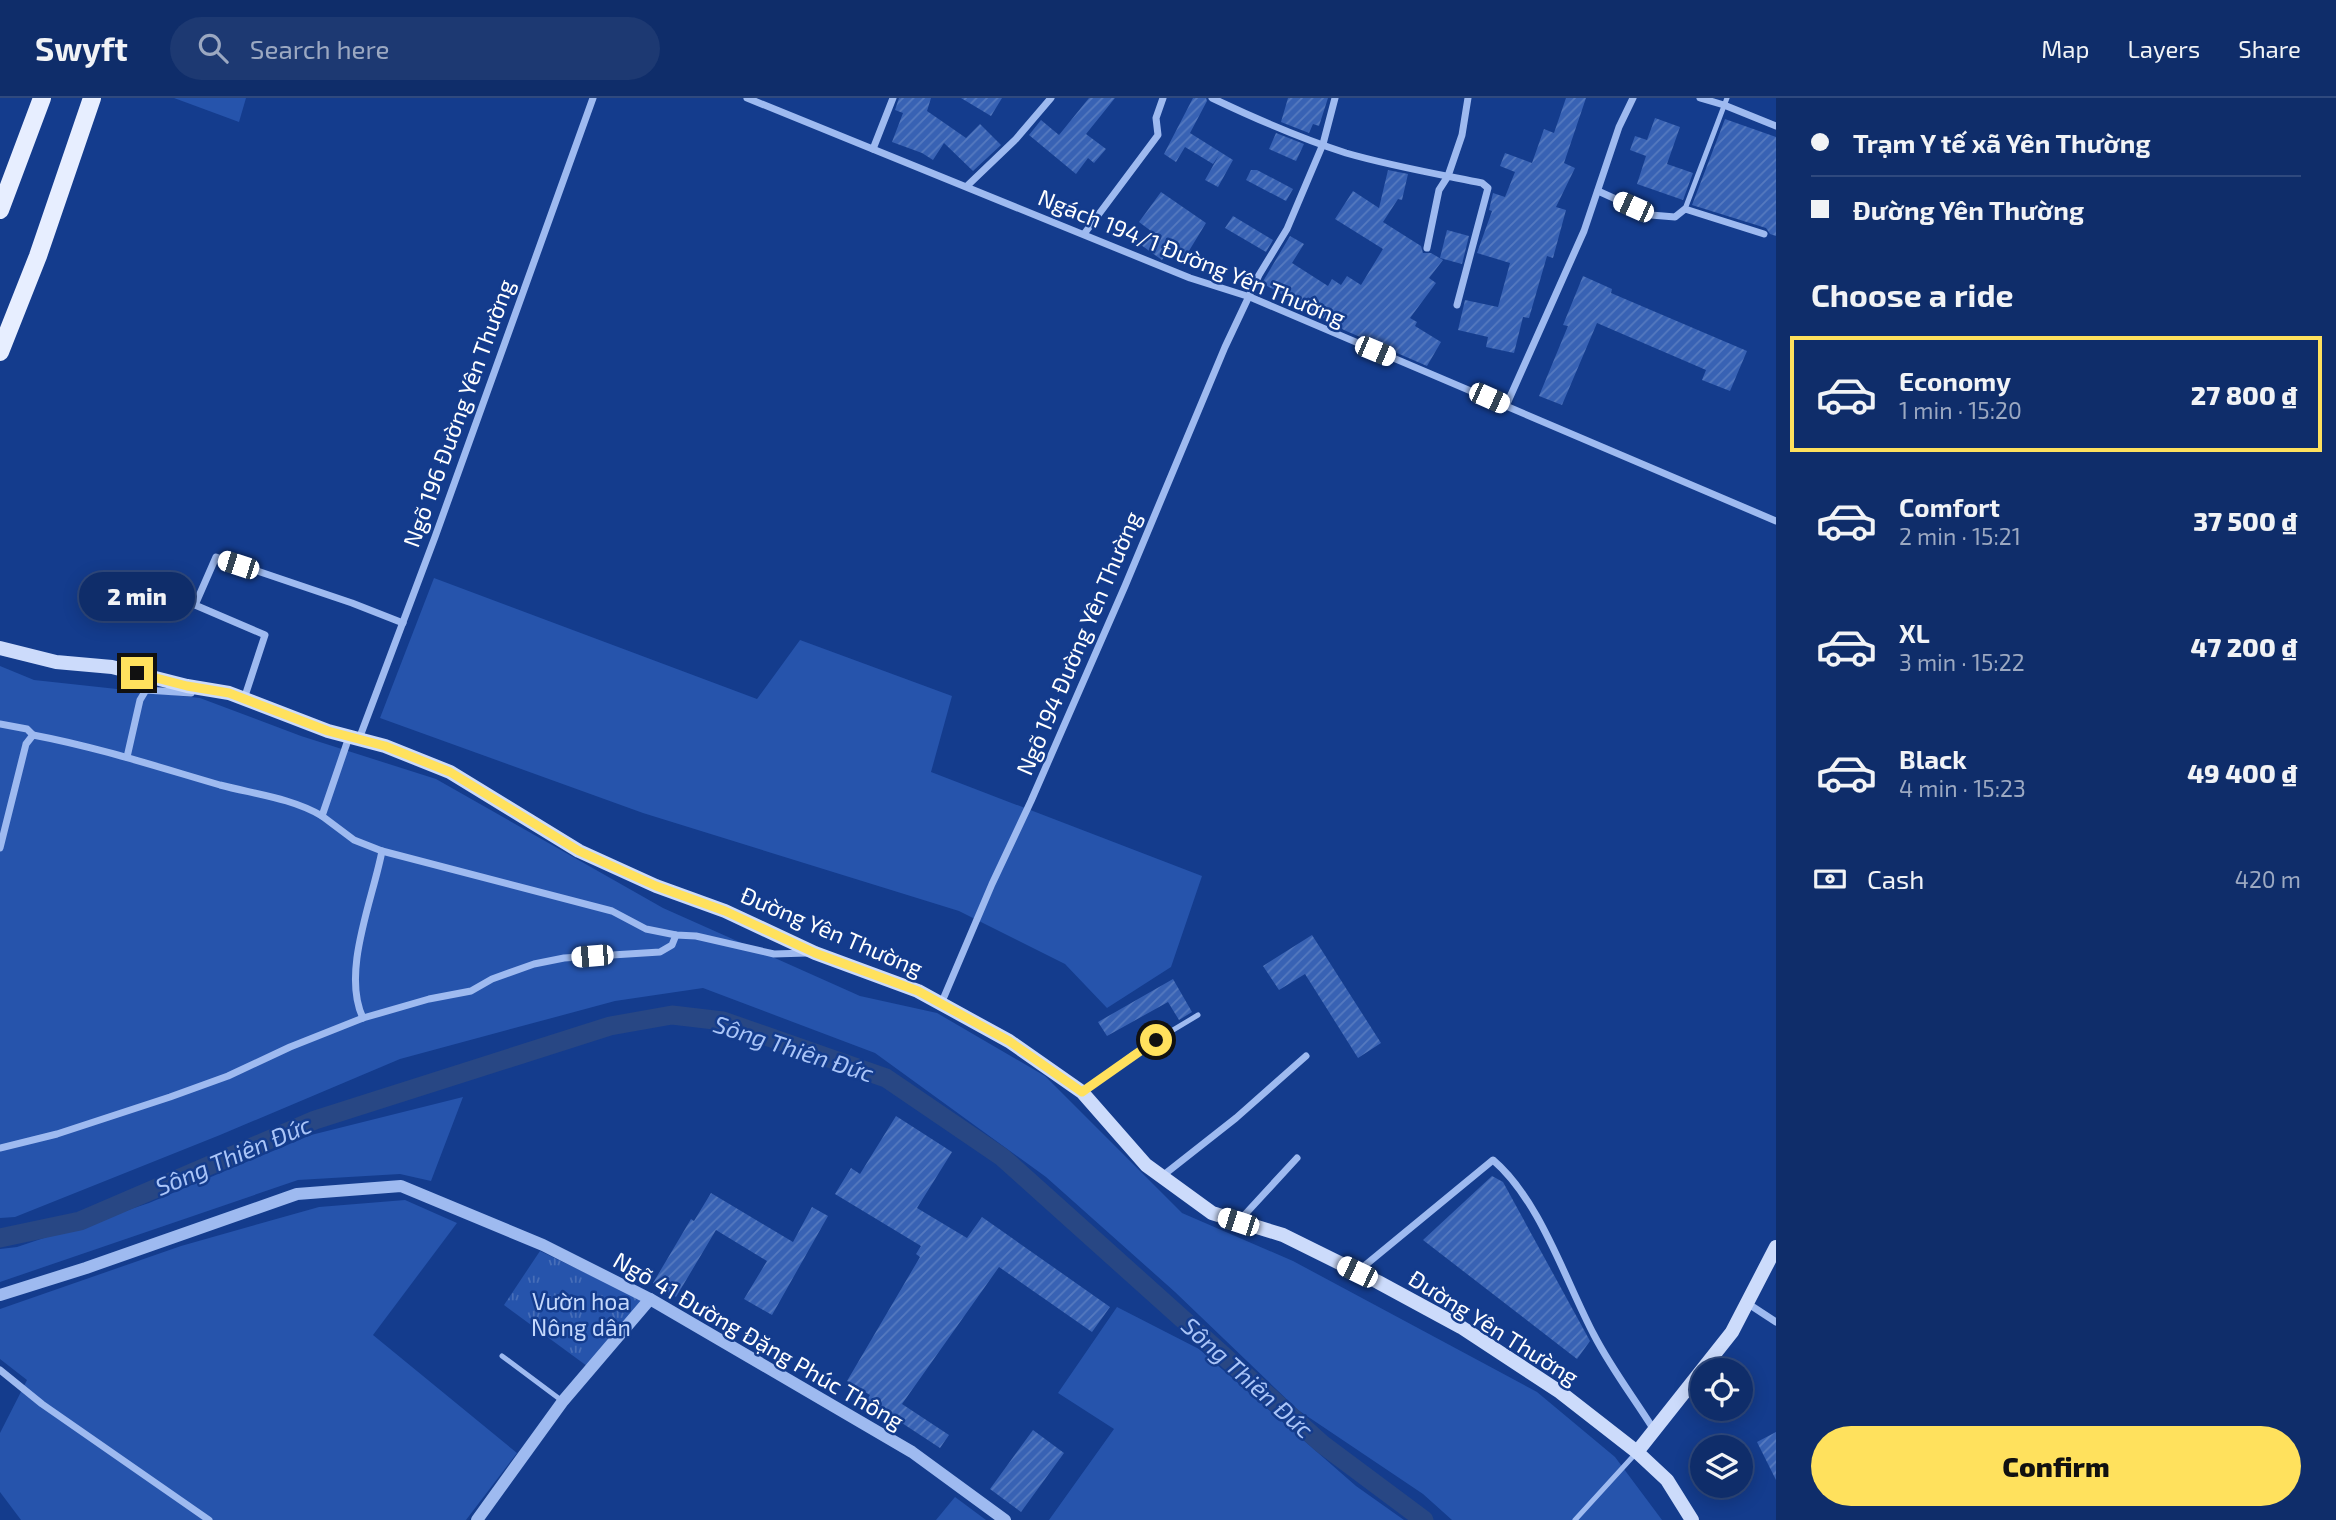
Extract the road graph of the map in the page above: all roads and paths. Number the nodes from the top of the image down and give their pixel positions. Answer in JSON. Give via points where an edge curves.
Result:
{"nodes":[{"id":1,"x":42,"y":98,"type":"edge"},
{"id":2,"x":92,"y":98,"type":"edge"},
{"id":3,"x":593,"y":98,"type":"edge"},
{"id":4,"x":747,"y":98,"type":"edge"},
{"id":5,"x":892,"y":98,"type":"edge"},
{"id":6,"x":1163,"y":98,"type":"edge"},
{"id":7,"x":1212,"y":98,"type":"edge"},
{"id":8,"x":1335,"y":98,"type":"edge"},
{"id":9,"x":1468,"y":98,"type":"edge"},
{"id":10,"x":1633,"y":98,"type":"edge"},
{"id":11,"x":1700,"y":98,"type":"edge"},
{"id":12,"x":1048,"y":99,"type":"edge"},
{"id":13,"x":1726,"y":101,"type":"edge"},
{"id":14,"x":1776,"y":126,"type":"edge"},
{"id":15,"x":1323,"y":144,"type":"junction"},
{"id":16,"x":873,"y":149,"type":"junction"},
{"id":17,"x":1448,"y":176,"type":"junction"},
{"id":18,"x":967,"y":186,"type":"junction"},
{"id":19,"x":1598,"y":191,"type":"junction"},
{"id":20,"x":1685,"y":209,"type":"junction"},
{"id":21,"x":0,"y":210,"type":"edge"},
{"id":22,"x":1764,"y":233,"type":"dead end"},
{"id":23,"x":1084,"y":234,"type":"junction"},
{"id":24,"x":1427,"y":248,"type":"dead end"},
{"id":25,"x":1250,"y":297,"type":"junction"},
{"id":26,"x":1457,"y":305,"type":"dead end"},
{"id":27,"x":0,"y":352,"type":"edge"},
{"id":28,"x":1506,"y":406,"type":"junction"},
{"id":29,"x":1776,"y":521,"type":"edge"},
{"id":30,"x":402,"y":623,"type":"junction"},
{"id":31,"x":0,"y":648,"type":"edge"},
{"id":32,"x":204,"y":689,"type":"junction"},
{"id":33,"x":244,"y":699,"type":"junction"},
{"id":34,"x":0,"y":724,"type":"edge"},
{"id":35,"x":33,"y":735,"type":"junction"},
{"id":36,"x":354,"y":738,"type":"junction"},
{"id":37,"x":127,"y":757,"type":"junction"},
{"id":38,"x":322,"y":816,"type":"junction"},
{"id":39,"x":0,"y":848,"type":"edge"},
{"id":40,"x":382,"y":851,"type":"junction"},
{"id":41,"x":676,"y":935,"type":"junction"},
{"id":42,"x":815,"y":953,"type":"junction"},
{"id":43,"x":941,"y":1004,"type":"junction"},
{"id":44,"x":1198,"y":1015,"type":"dead end"},
{"id":45,"x":363,"y":1018,"type":"junction"},
{"id":46,"x":1306,"y":1056,"type":"dead end"},
{"id":47,"x":1082,"y":1092,"type":"junction"},
{"id":48,"x":0,"y":1148,"type":"edge"},
{"id":49,"x":1297,"y":1158,"type":"dead end"},
{"id":50,"x":1161,"y":1177,"type":"junction"},
{"id":51,"x":1238,"y":1222,"type":"junction"},
{"id":52,"x":1776,"y":1247,"type":"edge"},
{"id":53,"x":1357,"y":1272,"type":"junction"},
{"id":54,"x":0,"y":1295,"type":"edge"},
{"id":55,"x":650,"y":1299,"type":"junction"},
{"id":56,"x":1747,"y":1303,"type":"junction"},
{"id":57,"x":1776,"y":1322,"type":"edge"},
{"id":58,"x":502,"y":1356,"type":"dead end"},
{"id":59,"x":0,"y":1370,"type":"edge"},
{"id":60,"x":563,"y":1401,"type":"junction"},
{"id":61,"x":1655,"y":1430,"type":"junction"},
{"id":62,"x":1637,"y":1452,"type":"junction"},
{"id":63,"x":209,"y":1520,"type":"edge"},
{"id":64,"x":477,"y":1520,"type":"edge"},
{"id":65,"x":1005,"y":1520,"type":"edge"},
{"id":66,"x":1576,"y":1520,"type":"edge"},
{"id":67,"x":1692,"y":1520,"type":"edge"}],
"edges":[{"from":1,"to":21,"type":"main road"},
{"from":2,"to":27,"type":"main road"},
{"from":3,"to":30,"type":"street","name":"Ngõ 196 Đường Yên Thường"},
{"from":4,"to":16,"type":"street","name":"Ngách 194/1 Đường Yên Thường"},
{"from":5,"to":16,"type":"street"},
{"from":6,"to":23,"type":"street","via":[[1156,118],[1158,135]]},
{"from":7,"to":15,"type":"street"},
{"from":8,"to":15,"type":"street","name":"Ngõ 194 Đường Yên Thường"},
{"from":9,"to":17,"type":"street"},
{"from":10,"to":19,"type":"street"},
{"from":11,"to":13,"type":"street"},
{"from":12,"to":18,"type":"street"},
{"from":13,"to":14,"type":"street"},
{"from":13,"to":20,"type":"lane"},
{"from":15,"to":17,"type":"street"},
{"from":15,"to":25,"type":"street","name":"Ngõ 194 Đường Yên Thường","via":[[1287,229]]},
{"from":16,"to":18,"type":"street","name":"Ngách 194/1 Đường Yên Thường"},
{"from":17,"to":24,"type":"street","via":[[1439,190]]},
{"from":17,"to":26,"type":"street","via":[[1488,188]]},
{"from":18,"to":23,"type":"street","name":"Ngách 194/1 Đường Yên Thường"},
{"from":19,"to":20,"type":"street","via":[[1651,215],[1675,217]]},
{"from":19,"to":28,"type":"street"},
{"from":20,"to":22,"type":"street"},
{"from":23,"to":25,"type":"street","name":"Ngách 194/1 Đường Yên Thường","via":[[1190,278]]},
{"from":25,"to":28,"type":"street","name":"Ngách 194/1 Đường Yên Thường"},
{"from":25,"to":43,"type":"street","name":"Ngõ 194 Đường Yên Thường"},
{"from":28,"to":29,"type":"street","name":"Ngách 194/1 Đường Yên Thường"},
{"from":30,"to":33,"type":"street","via":[[216,557],[195,605],[265,635]]},
{"from":30,"to":36,"type":"street","name":"Ngõ 196 Đường Yên Thường"},
{"from":31,"to":32,"type":"main road","name":"Đường Yên Thường"},
{"from":32,"to":33,"type":"main road","name":"Đường Yên Thường"},
{"from":32,"to":37,"type":"street","via":[[195,693],[145,690]]},
{"from":33,"to":36,"type":"main road","name":"Đường Yên Thường"},
{"from":34,"to":35,"type":"street","via":[[27,729]]},
{"from":35,"to":37,"type":"street"},
{"from":35,"to":39,"type":"street","via":[[26,744]]},
{"from":36,"to":38,"type":"street","name":"Ngõ 196 Đường Yên Thường"},
{"from":36,"to":42,"type":"main road","name":"Đường Yên Thường","via":[[450,772],[579,851]]},
{"from":37,"to":38,"type":"street","via":[[306,807]]},
{"from":38,"to":40,"type":"street","via":[[354,840]]},
{"from":40,"to":41,"type":"street","via":[[571,899],[612,911],[646,929]]},
{"from":40,"to":45,"type":"street","via":[[355,975]]},
{"from":41,"to":42,"type":"street","via":[[774,954]]},
{"from":41,"to":45,"type":"street","via":[[672,945],[660,952],[534,964],[471,991]]},
{"from":42,"to":43,"type":"main road","name":"Đường Yên Thường"},
{"from":43,"to":47,"type":"main road","name":"Đường Yên Thường","via":[[1009,1041]]},
{"from":44,"to":47,"type":"lane"},
{"from":45,"to":48,"type":"street","via":[[170,1097]]},
{"from":46,"to":50,"type":"street"},
{"from":47,"to":50,"type":"main road","name":"Đường Yên Thường"},
{"from":49,"to":51,"type":"street"},
{"from":50,"to":51,"type":"main road","name":"Đường Yên Thường","via":[[1212,1213]]},
{"from":51,"to":53,"type":"main road","name":"Đường Yên Thường","via":[[1283,1235]]},
{"from":52,"to":56,"type":"main road"},
{"from":53,"to":61,"type":"street","via":[[1493,1160],[1538,1221],[1595,1337]]},
{"from":53,"to":62,"type":"main road","name":"Đường Yên Thường","via":[[1472,1335],[1560,1392]]},
{"from":54,"to":55,"type":"street","name":"Ngõ 41 Đường Đặng Phúc Thông","via":[[297,1194],[401,1186],[543,1245]]},
{"from":55,"to":60,"type":"street"},
{"from":55,"to":65,"type":"street","name":"Ngõ 41 Đường Đặng Phúc Thông","via":[[912,1452]]},
{"from":56,"to":57,"type":"street"},
{"from":56,"to":61,"type":"main road","via":[[1732,1332]]},
{"from":58,"to":60,"type":"lane"},
{"from":59,"to":63,"type":"street"},
{"from":60,"to":64,"type":"street"},
{"from":61,"to":62,"type":"main road"},
{"from":62,"to":66,"type":"lane"},
{"from":62,"to":67,"type":"main road","name":"Đường Yên Thường","via":[[1667,1480]]}]}
